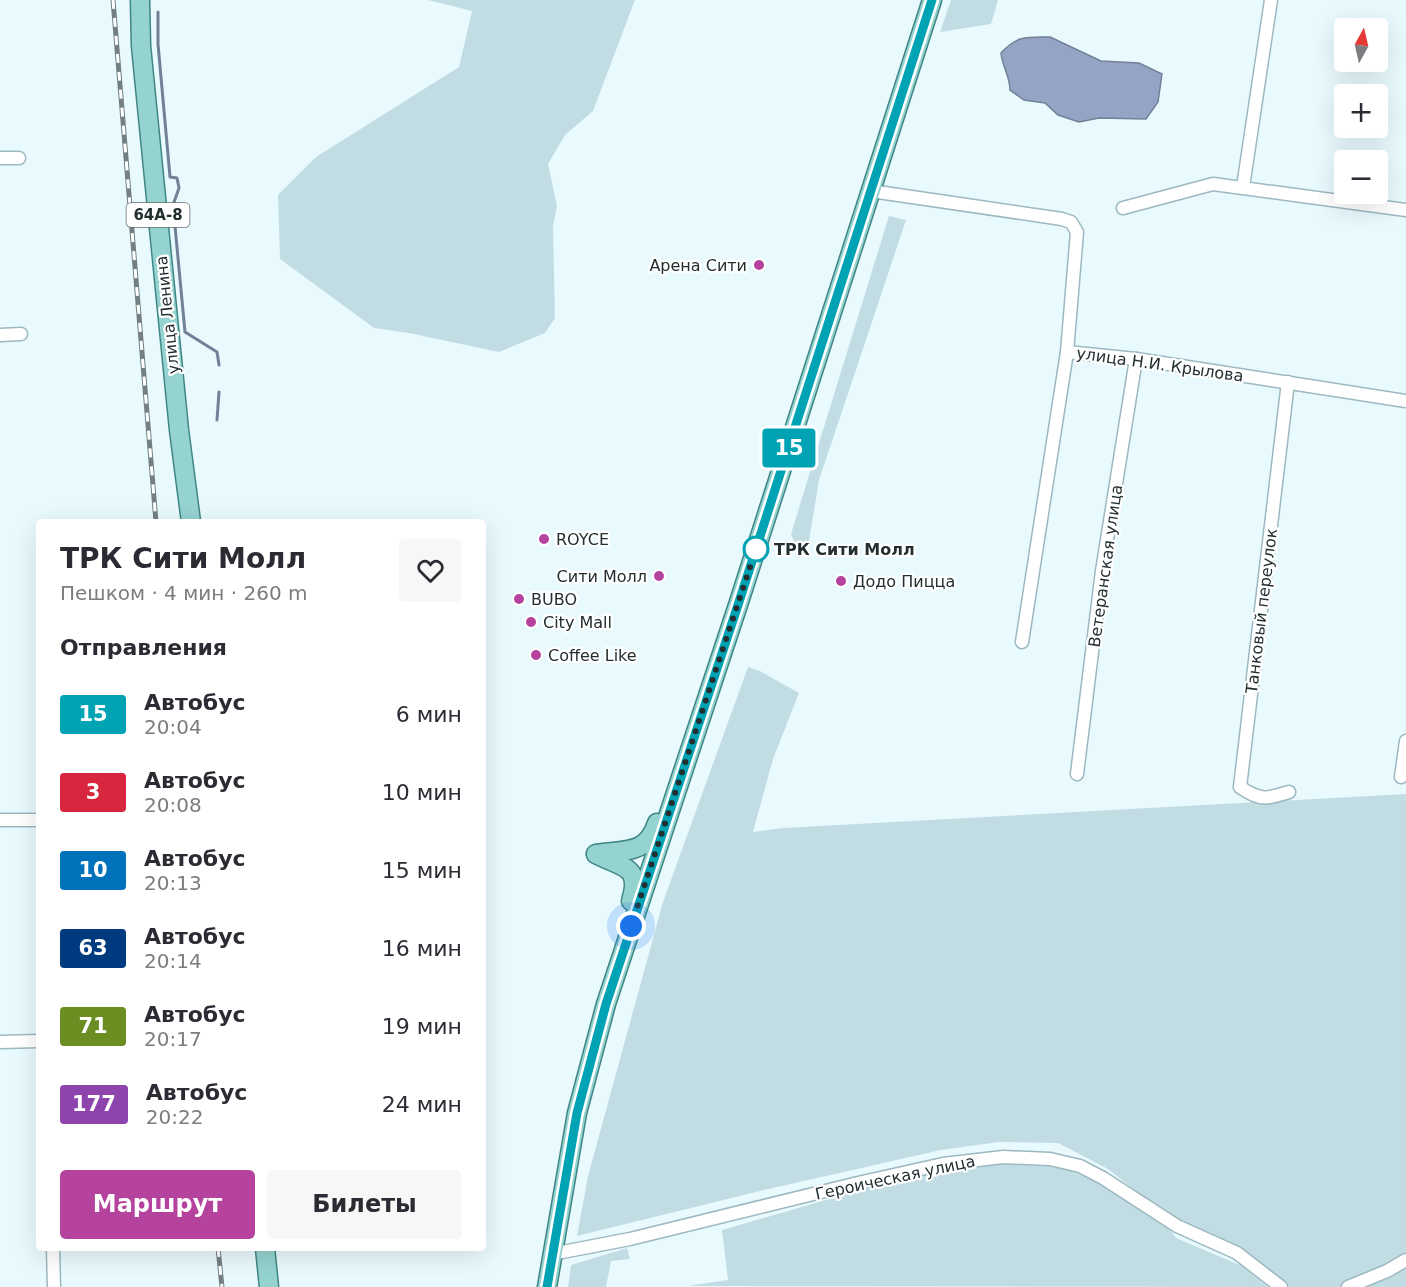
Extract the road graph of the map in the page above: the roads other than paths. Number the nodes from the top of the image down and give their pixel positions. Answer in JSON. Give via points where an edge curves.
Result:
{"nodes":[{"id":1,"x":140,"y":0,"type":"edge"},
{"id":2,"x":932,"y":0,"type":"edge"},
{"id":3,"x":1271,"y":0,"type":"edge"},
{"id":4,"x":0,"y":158,"type":"edge"},
{"id":5,"x":19,"y":158,"type":"dead end"},
{"id":6,"x":1243,"y":187,"type":"junction"},
{"id":7,"x":871,"y":190,"type":"junction"},
{"id":8,"x":1123,"y":208,"type":"dead end"},
{"id":9,"x":1406,"y":210,"type":"edge"},
{"id":10,"x":21,"y":334,"type":"dead end"},
{"id":11,"x":0,"y":335,"type":"edge"},
{"id":12,"x":1067,"y":352,"type":"junction"},
{"id":13,"x":1136,"y":359,"type":"junction"},
{"id":14,"x":1288,"y":382,"type":"junction"},
{"id":15,"x":1406,"y":401,"type":"edge"},
{"id":16,"x":190,"y":519,"type":"edge"},
{"id":17,"x":1022,"y":642,"type":"dead end"},
{"id":18,"x":1406,"y":741,"type":"edge"},
{"id":19,"x":1077,"y":774,"type":"dead end"},
{"id":20,"x":681,"y":776,"type":"junction"},
{"id":21,"x":1401,"y":777,"type":"dead end"},
{"id":22,"x":1289,"y":792,"type":"dead end"},
{"id":23,"x":0,"y":820,"type":"edge"},
{"id":24,"x":36,"y":820,"type":"edge"},
{"id":25,"x":593,"y":854,"type":"junction"},
{"id":26,"x":652,"y":862,"type":"junction"},
{"id":27,"x":624,"y":948,"type":"junction"},
{"id":28,"x":36,"y":1041,"type":"edge"},
{"id":29,"x":0,"y":1042,"type":"edge"},
{"id":30,"x":52,"y":1251,"type":"edge"},
{"id":31,"x":265,"y":1251,"type":"edge"},
{"id":32,"x":552,"y":1254,"type":"junction"},
{"id":33,"x":1406,"y":1260,"type":"edge"},
{"id":34,"x":54,"y":1287,"type":"edge"},
{"id":35,"x":269,"y":1287,"type":"edge"},
{"id":36,"x":547,"y":1287,"type":"edge"},
{"id":37,"x":1281,"y":1287,"type":"edge"},
{"id":38,"x":1348,"y":1287,"type":"edge"}],
"edges":[{"from":1,"to":16,"type":"main road","name":"улица Ленина","number":"64А-8"},
{"from":2,"to":7,"type":"main road"},
{"from":3,"to":6,"type":"street"},
{"from":4,"to":5,"type":"street"},
{"from":6,"to":8,"type":"street","via":[[1213,184]]},
{"from":6,"to":9,"type":"street"},
{"from":7,"to":12,"type":"street","name":"улица Н.И. Крылова","via":[[1071,222],[1077,232]]},
{"from":7,"to":20,"type":"main road"},
{"from":10,"to":11,"type":"street"},
{"from":12,"to":13,"type":"street","name":"улица Н.И. Крылова"},
{"from":12,"to":17,"type":"street"},
{"from":13,"to":14,"type":"street","name":"улица Н.И. Крылова"},
{"from":13,"to":19,"type":"street","name":"Ветеранская улица","via":[[1102,571]]},
{"from":14,"to":15,"type":"street","name":"улица Н.И. Крылова"},
{"from":14,"to":22,"type":"street","name":"Танковый переулок","via":[[1240,787],[1256,798]]},
{"from":18,"to":21,"type":"street"},
{"from":20,"to":25,"type":"main road","via":[[655,830],[642,847]]},
{"from":20,"to":26,"type":"main road"},
{"from":23,"to":24,"type":"street"},
{"from":25,"to":26,"type":"main road"},
{"from":25,"to":27,"type":"main road","via":[[628,869],[634,876],[624,922]]},
{"from":26,"to":27,"type":"main road"},
{"from":27,"to":32,"type":"main road","via":[[577,1113]]},
{"from":28,"to":29,"type":"street"},
{"from":30,"to":34,"type":"street"},
{"from":31,"to":35,"type":"main road"},
{"from":32,"to":36,"type":"main road"},
{"from":32,"to":37,"type":"street","name":"Героическая улица","via":[[943,1164],[1003,1157],[1050,1159],[1080,1166],[1103,1178],[1178,1226],[1237,1253]]},
{"from":33,"to":38,"type":"street"}]}
